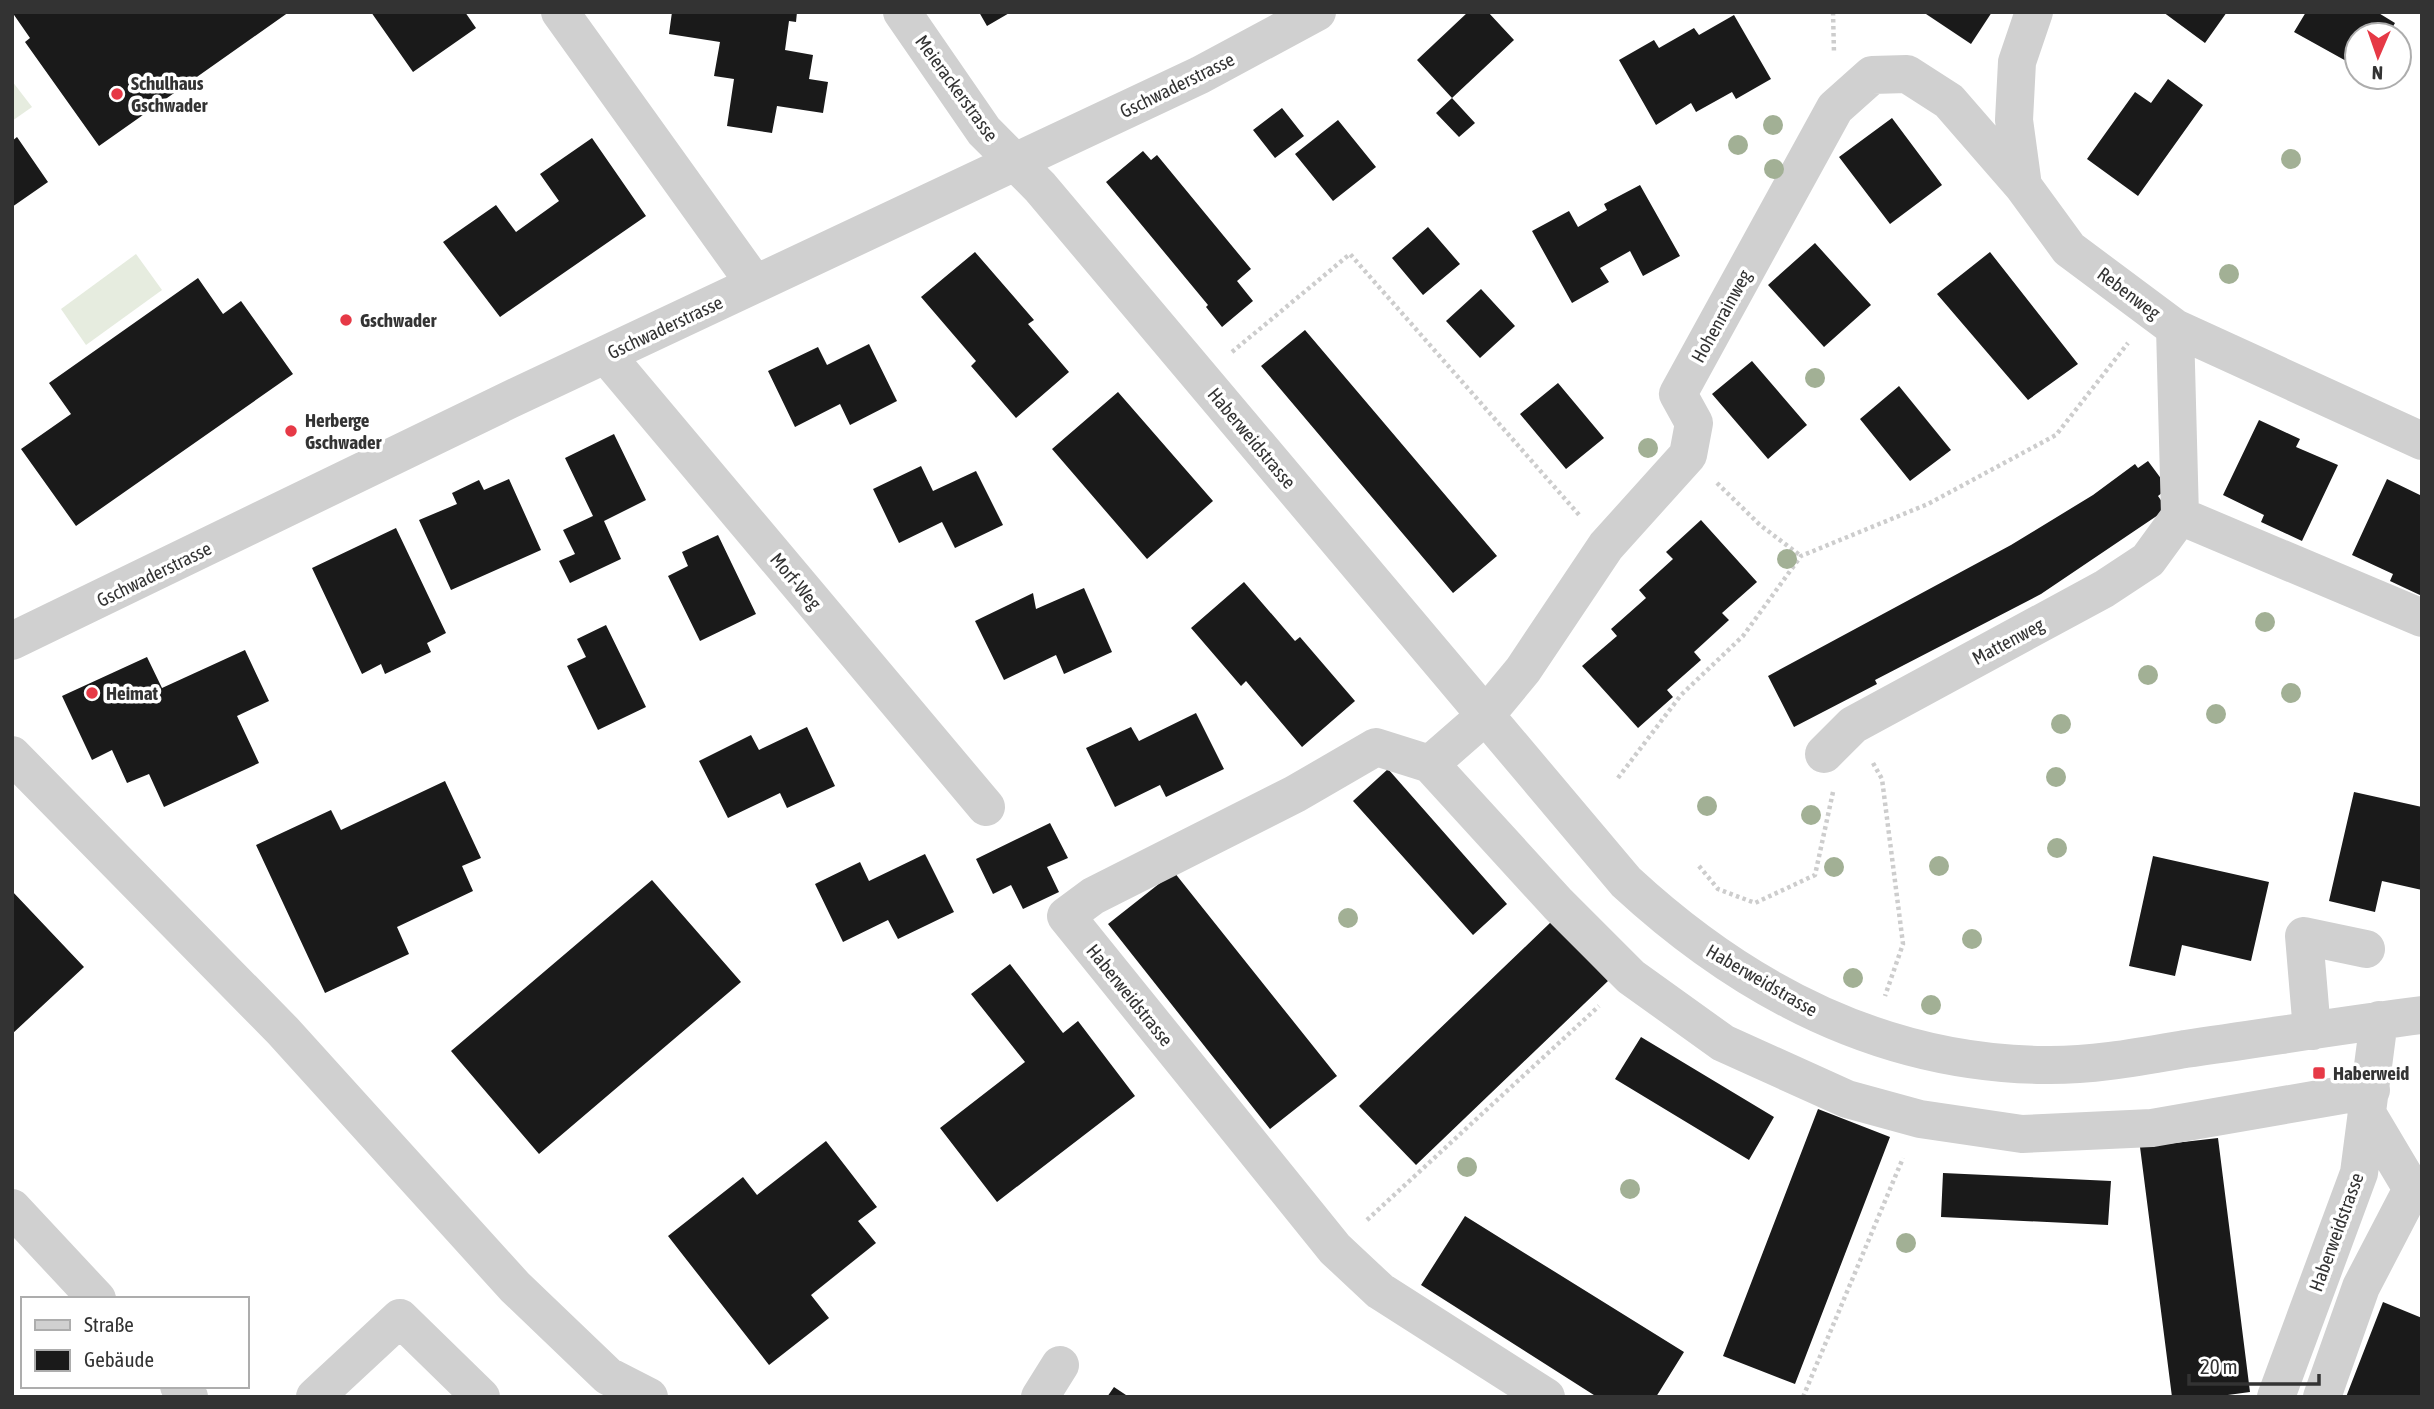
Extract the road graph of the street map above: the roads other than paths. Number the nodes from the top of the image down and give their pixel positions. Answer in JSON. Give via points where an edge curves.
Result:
{"nodes":[{"id":1,"x":559,"y":12,"type":"edge"},
{"id":2,"x":902,"y":12,"type":"edge"},
{"id":3,"x":1317,"y":12,"type":"edge"},
{"id":4,"x":2034,"y":12,"type":"edge"},
{"id":5,"x":1015,"y":162,"type":"junction"},
{"id":6,"x":2023,"y":186,"type":"junction"},
{"id":7,"x":755,"y":284,"type":"junction"},
{"id":8,"x":2164,"y":319,"type":"junction"},
{"id":9,"x":606,"y":355,"type":"junction"},
{"id":10,"x":2422,"y":441,"type":"edge"},
{"id":11,"x":2180,"y":516,"type":"junction"},
{"id":12,"x":2422,"y":618,"type":"edge"},
{"id":13,"x":12,"y":641,"type":"edge"},
{"id":14,"x":1486,"y":716,"type":"junction"},
{"id":15,"x":1824,"y":754,"type":"road end"},
{"id":16,"x":12,"y":755,"type":"edge"},
{"id":17,"x":1430,"y":764,"type":"junction"},
{"id":18,"x":986,"y":807,"type":"dead end"},
{"id":19,"x":2367,"y":949,"type":"dead end"},
{"id":20,"x":2422,"y":1015,"type":"edge"},
{"id":21,"x":2379,"y":1020,"type":"junction"},
{"id":22,"x":2312,"y":1031,"type":"junction"},
{"id":23,"x":2370,"y":1102,"type":"junction"},
{"id":24,"x":2417,"y":1193,"type":"edge"},
{"id":25,"x":12,"y":1208,"type":"edge"},
{"id":26,"x":95,"y":1297,"type":"edge"},
{"id":27,"x":315,"y":1397,"type":"edge"},
{"id":28,"x":481,"y":1397,"type":"edge"},
{"id":29,"x":649,"y":1397,"type":"edge"},
{"id":30,"x":1546,"y":1397,"type":"edge"},
{"id":31,"x":2276,"y":1397,"type":"edge"},
{"id":32,"x":2322,"y":1397,"type":"edge"}],
"edges":[{"from":1,"to":7,"type":"street"},
{"from":2,"to":5,"type":"street","name":"Meierackerstrasse","via":[[984,131]]},
{"from":3,"to":5,"type":"street","name":"Gschwaderstrasse","via":[[1200,75]]},
{"from":4,"to":6,"type":"street","name":"Rebenweg","via":[[2017,62],[2014,120]]},
{"from":5,"to":7,"type":"street","name":"Gschwaderstrasse"},
{"from":5,"to":14,"type":"street","name":"Haberweidstrasse"},
{"from":6,"to":8,"type":"street","name":"Rebenweg","via":[[2068,249]]},
{"from":6,"to":14,"type":"street","name":"Hohenrainweg","via":[[1949,101],[1907,74],[1872,75],[1835,108],[1678,394],[1694,423],[1688,455],[1606,546],[1523,670]]},
{"from":7,"to":9,"type":"street","name":"Gschwaderstrasse"},
{"from":8,"to":10,"type":"street","name":"Rebenweg"},
{"from":8,"to":11,"type":"street"},
{"from":9,"to":13,"type":"street","name":"Gschwaderstrasse"},
{"from":9,"to":18,"type":"street","name":"Morf-Weg"},
{"from":11,"to":12,"type":"street"},
{"from":11,"to":15,"type":"street","name":"Mattenweg","via":[[2148,560],[2104,589],[1853,725]]},
{"from":14,"to":17,"type":"street"},
{"from":14,"to":22,"type":"street","name":"Haberweidstrasse","via":[[1626,882],[1651,905],[1747,976],[1797,1005],[1871,1035],[1976,1061],[2045,1065],[2104,1062]]},
{"from":16,"to":29,"type":"street","via":[[283,1031],[515,1287],[608,1376]]},
{"from":17,"to":23,"type":"street","via":[[1631,976],[1723,1043],[1847,1099],[1920,1119],[2022,1134],[2152,1128]]},
{"from":17,"to":30,"type":"street","name":"Haberweidstrasse","via":[[1376,747],[1295,794],[1093,896],[1066,916],[1335,1249],[1380,1291]]},
{"from":19,"to":22,"type":"street","via":[[2304,936]]},
{"from":20,"to":21,"type":"street","name":"Haberweidstrasse"},
{"from":21,"to":22,"type":"street","name":"Haberweidstrasse"},
{"from":21,"to":23,"type":"street","name":"Haberweidstrasse"},
{"from":23,"to":24,"type":"street"},
{"from":23,"to":31,"type":"street","name":"Haberweidstrasse","via":[[2359,1173]]},
{"from":24,"to":32,"type":"street","via":[[2361,1287]]},
{"from":25,"to":26,"type":"street"},
{"from":27,"to":28,"type":"street","via":[[400,1318]]}]}
